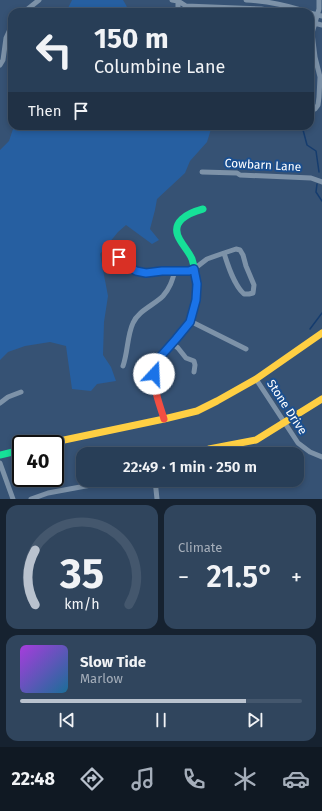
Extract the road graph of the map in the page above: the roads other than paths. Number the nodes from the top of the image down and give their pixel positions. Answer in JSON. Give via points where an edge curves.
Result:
{"nodes":[{"id":1,"x":39,"y":0,"type":"edge"},
{"id":2,"x":172,"y":0,"type":"edge"},
{"id":3,"x":179,"y":0,"type":"edge"},
{"id":4,"x":246,"y":0,"type":"edge"},
{"id":5,"x":319,"y":0,"type":"edge"},
{"id":6,"x":29,"y":8,"type":"edge"},
{"id":7,"x":236,"y":8,"type":"edge"},
{"id":8,"x":295,"y":8,"type":"edge"},
{"id":9,"x":320,"y":16,"type":"edge"},
{"id":10,"x":8,"y":34,"type":"edge"},
{"id":11,"x":314,"y":62,"type":"edge"},
{"id":12,"x":0,"y":65,"type":"edge"},
{"id":13,"x":314,"y":109,"type":"edge"},
{"id":14,"x":202,"y":172,"type":"dead end"},
{"id":15,"x":322,"y":182,"type":"edge"},
{"id":16,"x":203,"y":209,"type":"dead end"},
{"id":17,"x":113,"y":250,"type":"dead end"},
{"id":18,"x":224,"y":253,"type":"junction"},
{"id":19,"x":194,"y":269,"type":"junction"},
{"id":20,"x":175,"y":271,"type":"junction"},
{"id":21,"x":190,"y":322,"type":"junction"},
{"id":22,"x":322,"y":333,"type":"edge"},
{"id":23,"x":172,"y":343,"type":"junction"},
{"id":24,"x":246,"y":349,"type":"dead end"},
{"id":25,"x":123,"y":366,"type":"dead end"},
{"id":26,"x":194,"y":372,"type":"dead end"},
{"id":27,"x":256,"y":379,"type":"junction"},
{"id":28,"x":21,"y":392,"type":"dead end"},
{"id":29,"x":322,"y":399,"type":"edge"},
{"id":30,"x":0,"y":403,"type":"edge"},
{"id":31,"x":164,"y":419,"type":"junction"},
{"id":32,"x":284,"y":423,"type":"junction"},
{"id":33,"x":64,"y":440,"type":"edge"},
{"id":34,"x":223,"y":447,"type":"edge"},
{"id":35,"x":12,"y":452,"type":"edge"},
{"id":36,"x":0,"y":455,"type":"edge"},
{"id":37,"x":322,"y":458,"type":"edge"},
{"id":38,"x":0,"y":463,"type":"edge"},
{"id":39,"x":80,"y":487,"type":"edge"},
{"id":40,"x":156,"y":487,"type":"edge"},
{"id":41,"x":13,"y":499,"type":"edge"},
{"id":42,"x":31,"y":499,"type":"edge"},
{"id":43,"x":157,"y":499,"type":"edge"}],
"edges":[{"from":1,"to":6,"type":"street"},
{"from":2,"to":3,"type":"street"},
{"from":3,"to":7,"type":"street","via":[[186,6]]},
{"from":4,"to":8,"type":"street"},
{"from":5,"to":9,"type":"street"},
{"from":10,"to":12,"type":"street"},
{"from":11,"to":13,"type":"street","via":[[320,78],[318,105]]},
{"from":14,"to":15,"type":"street","name":"Cowbarn Lane","via":[[311,178]]},
{"from":16,"to":19,"type":"street","via":[[184,217],[176,229],[192,258]]},
{"from":17,"to":20,"type":"street","via":[[125,264],[136,271]]},
{"from":18,"to":18,"type":"street","via":[[240,250],[254,285],[253,293],[244,294],[240,291]]},
{"from":18,"to":19,"type":"street","via":[[207,259]]},
{"from":19,"to":20,"type":"street"},
{"from":19,"to":21,"type":"street","via":[[197,284],[196,300]]},
{"from":20,"to":25,"type":"street","via":[[170,286],[162,296],[133,323]]},
{"from":21,"to":23,"type":"street"},
{"from":21,"to":24,"type":"street"},
{"from":22,"to":27,"type":"street"},
{"from":23,"to":26,"type":"street","via":[[186,358],[194,361]]},
{"from":23,"to":31,"type":"street","via":[[161,356],[154,374]]},
{"from":27,"to":31,"type":"street","via":[[197,411]]},
{"from":27,"to":32,"type":"street","name":"Stone Drive"},
{"from":28,"to":30,"type":"street"},
{"from":29,"to":32,"type":"street"},
{"from":31,"to":33,"type":"street"},
{"from":32,"to":34,"type":"street","via":[[256,440]]},
{"from":32,"to":37,"type":"street","name":"Stone Drive","via":[[298,444]]},
{"from":35,"to":36,"type":"street"},
{"from":38,"to":41,"type":"street"},
{"from":39,"to":42,"type":"street"},
{"from":40,"to":43,"type":"street"}]}
